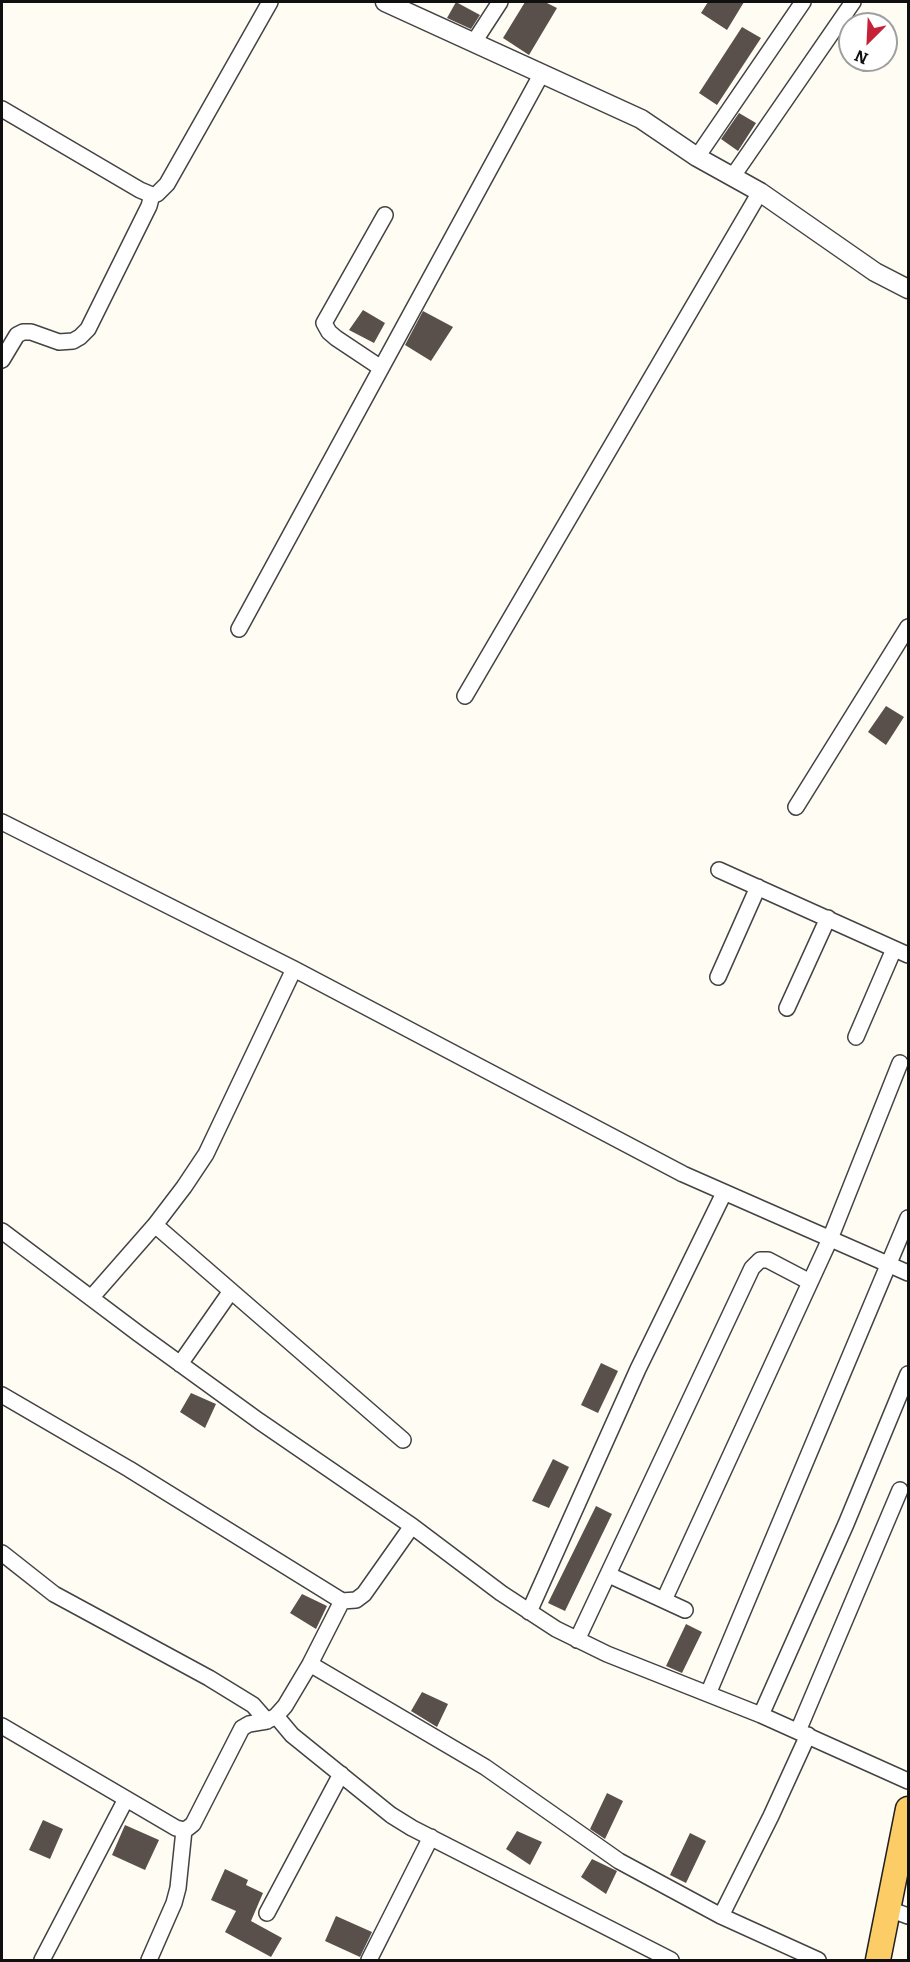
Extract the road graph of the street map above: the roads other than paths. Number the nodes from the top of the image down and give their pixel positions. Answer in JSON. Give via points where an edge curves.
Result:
{"nodes":[{"id":1,"x":270,"y":2,"type":"edge"},
{"id":2,"x":385,"y":2,"type":"edge"},
{"id":3,"x":500,"y":2,"type":"edge"},
{"id":4,"x":803,"y":2,"type":"edge"},
{"id":5,"x":854,"y":2,"type":"edge"},
{"id":6,"x":474,"y":42,"type":"junction"},
{"id":7,"x":542,"y":74,"type":"junction"},
{"id":8,"x":2,"y":110,"type":"edge"},
{"id":9,"x":698,"y":157,"type":"junction"},
{"id":10,"x":733,"y":176,"type":"junction"},
{"id":11,"x":760,"y":192,"type":"junction"},
{"id":12,"x":152,"y":195,"type":"junction"},
{"id":13,"x":385,"y":215,"type":"dead end"},
{"id":14,"x":909,"y":289,"type":"edge"},
{"id":15,"x":2,"y":360,"type":"edge"},
{"id":16,"x":381,"y":368,"type":"junction"},
{"id":17,"x":909,"y":627,"type":"edge"},
{"id":18,"x":239,"y":629,"type":"dead end"},
{"id":19,"x":465,"y":696,"type":"dead end"},
{"id":20,"x":796,"y":807,"type":"dead end"},
{"id":21,"x":2,"y":822,"type":"edge"},
{"id":22,"x":719,"y":870,"type":"dead end"},
{"id":23,"x":758,"y":887,"type":"junction"},
{"id":24,"x":828,"y":918,"type":"junction"},
{"id":25,"x":894,"y":949,"type":"junction"},
{"id":26,"x":909,"y":955,"type":"edge"},
{"id":27,"x":294,"y":969,"type":"junction"},
{"id":28,"x":718,"y":977,"type":"dead end"},
{"id":29,"x":787,"y":1008,"type":"dead end"},
{"id":30,"x":856,"y":1037,"type":"dead end"},
{"id":31,"x":900,"y":1063,"type":"dead end"},
{"id":32,"x":724,"y":1192,"type":"junction"},
{"id":33,"x":909,"y":1218,"type":"edge"},
{"id":34,"x":155,"y":1225,"type":"junction"},
{"id":35,"x":2,"y":1231,"type":"edge"},
{"id":36,"x":830,"y":1239,"type":"junction"},
{"id":37,"x":890,"y":1265,"type":"junction"},
{"id":38,"x":909,"y":1273,"type":"edge"},
{"id":39,"x":810,"y":1282,"type":"junction"},
{"id":40,"x":231,"y":1291,"type":"junction"},
{"id":41,"x":91,"y":1298,"type":"junction"},
{"id":42,"x":180,"y":1364,"type":"junction"},
{"id":43,"x":909,"y":1374,"type":"edge"},
{"id":44,"x":2,"y":1395,"type":"edge"},
{"id":45,"x":403,"y":1440,"type":"dead end"},
{"id":46,"x":900,"y":1490,"type":"dead end"},
{"id":47,"x":412,"y":1526,"type":"junction"},
{"id":48,"x":2,"y":1553,"type":"edge"},
{"id":49,"x":609,"y":1575,"type":"junction"},
{"id":50,"x":664,"y":1600,"type":"junction"},
{"id":51,"x":342,"y":1601,"type":"junction"},
{"id":52,"x":685,"y":1610,"type":"dead end"},
{"id":53,"x":529,"y":1612,"type":"junction"},
{"id":54,"x":577,"y":1640,"type":"junction"},
{"id":55,"x":310,"y":1664,"type":"junction"},
{"id":56,"x":708,"y":1694,"type":"junction"},
{"id":57,"x":761,"y":1715,"type":"junction"},
{"id":58,"x":271,"y":1718,"type":"junction"},
{"id":59,"x":2,"y":1726,"type":"edge"},
{"id":60,"x":803,"y":1733,"type":"junction"},
{"id":61,"x":341,"y":1774,"type":"junction"},
{"id":62,"x":909,"y":1781,"type":"edge"},
{"id":63,"x":126,"y":1798,"type":"junction"},
{"id":64,"x":909,"y":1809,"type":"edge"},
{"id":65,"x":184,"y":1830,"type":"junction"},
{"id":66,"x":431,"y":1838,"type":"junction"},
{"id":67,"x":899,"y":1912,"type":"edge"},
{"id":68,"x":267,"y":1913,"type":"dead end"},
{"id":69,"x":721,"y":1916,"type":"junction"},
{"id":70,"x":42,"y":1960,"type":"edge"},
{"id":71,"x":149,"y":1960,"type":"edge"},
{"id":72,"x":369,"y":1960,"type":"edge"},
{"id":73,"x":671,"y":1960,"type":"edge"},
{"id":74,"x":818,"y":1960,"type":"edge"},
{"id":75,"x":878,"y":1960,"type":"edge"}],
"edges":[{"from":1,"to":12,"type":"street","via":[[167,184]]},
{"from":2,"to":6,"type":"street"},
{"from":3,"to":6,"type":"street"},
{"from":4,"to":9,"type":"street"},
{"from":5,"to":10,"type":"street"},
{"from":6,"to":7,"type":"street"},
{"from":7,"to":9,"type":"street","via":[[641,119]]},
{"from":7,"to":16,"type":"street"},
{"from":8,"to":12,"type":"street"},
{"from":9,"to":10,"type":"street"},
{"from":10,"to":11,"type":"street"},
{"from":11,"to":14,"type":"street","via":[[875,272]]},
{"from":11,"to":19,"type":"street"},
{"from":12,"to":15,"type":"street","via":[[88,329],[74,341],[58,342],[31,332],[17,334]]},
{"from":13,"to":16,"type":"street","via":[[324,323],[336,338]]},
{"from":16,"to":18,"type":"street"},
{"from":17,"to":20,"type":"street"},
{"from":21,"to":27,"type":"street"},
{"from":22,"to":23,"type":"street"},
{"from":23,"to":24,"type":"street"},
{"from":23,"to":28,"type":"street"},
{"from":24,"to":25,"type":"street"},
{"from":24,"to":29,"type":"street"},
{"from":25,"to":26,"type":"street"},
{"from":25,"to":30,"type":"street"},
{"from":27,"to":32,"type":"street"},
{"from":27,"to":34,"type":"street","via":[[206,1154]]},
{"from":31,"to":36,"type":"street"},
{"from":32,"to":36,"type":"street"},
{"from":32,"to":53,"type":"street","via":[[638,1369]]},
{"from":33,"to":37,"type":"street"},
{"from":34,"to":40,"type":"street"},
{"from":34,"to":41,"type":"street"},
{"from":35,"to":41,"type":"street"},
{"from":36,"to":37,"type":"street"},
{"from":36,"to":39,"type":"street"},
{"from":37,"to":38,"type":"street"},
{"from":37,"to":56,"type":"street"},
{"from":39,"to":49,"type":"street","via":[[768,1260],[760,1260],[752,1268]]},
{"from":39,"to":50,"type":"street"},
{"from":40,"to":42,"type":"street"},
{"from":40,"to":45,"type":"street"},
{"from":41,"to":42,"type":"street"},
{"from":42,"to":47,"type":"street"},
{"from":43,"to":57,"type":"street"},
{"from":44,"to":51,"type":"street"},
{"from":46,"to":60,"type":"street"},
{"from":47,"to":51,"type":"street","via":[[364,1594],[356,1600]]},
{"from":47,"to":53,"type":"street"},
{"from":48,"to":58,"type":"street","via":[[54,1594],[209,1678]]},
{"from":49,"to":50,"type":"street"},
{"from":49,"to":54,"type":"street"},
{"from":50,"to":52,"type":"street"},
{"from":51,"to":55,"type":"street"},
{"from":53,"to":54,"type":"street"},
{"from":54,"to":56,"type":"street"},
{"from":55,"to":58,"type":"street","via":[[290,1700]]},
{"from":55,"to":69,"type":"street","via":[[485,1767],[619,1861]]},
{"from":56,"to":57,"type":"street"},
{"from":57,"to":60,"type":"street"},
{"from":58,"to":61,"type":"street"},
{"from":58,"to":65,"type":"street","via":[[242,1728],[193,1824]]},
{"from":59,"to":63,"type":"street"},
{"from":60,"to":62,"type":"street"},
{"from":60,"to":69,"type":"street","via":[[771,1816]]},
{"from":61,"to":66,"type":"street","via":[[391,1815]]},
{"from":61,"to":68,"type":"street"},
{"from":63,"to":65,"type":"street"},
{"from":63,"to":70,"type":"street"},
{"from":64,"to":67,"type":"main road"},
{"from":65,"to":71,"type":"street","via":[[176,1896]]},
{"from":66,"to":72,"type":"street"},
{"from":66,"to":73,"type":"street"},
{"from":67,"to":75,"type":"main road"},
{"from":69,"to":74,"type":"street"}]}
